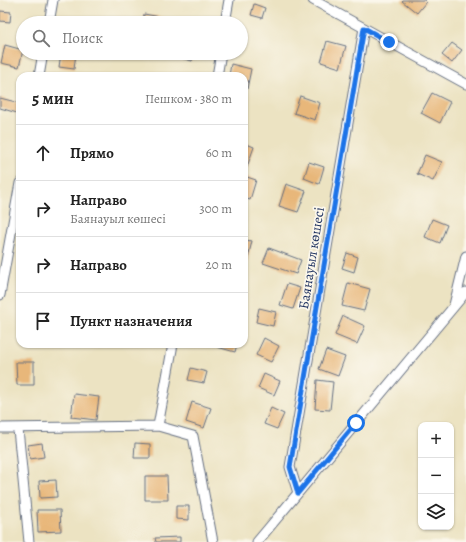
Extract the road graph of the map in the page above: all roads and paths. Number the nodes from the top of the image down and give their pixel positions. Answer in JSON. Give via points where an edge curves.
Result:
{"nodes":[{"id":1,"x":53,"y":0,"type":"edge"},
{"id":2,"x":229,"y":0,"type":"edge"},
{"id":3,"x":313,"y":0,"type":"edge"},
{"id":4,"x":50,"y":16,"type":"edge"},
{"id":5,"x":226,"y":16,"type":"edge"},
{"id":6,"x":364,"y":28,"type":"junction"},
{"id":7,"x":42,"y":60,"type":"edge"},
{"id":8,"x":220,"y":60,"type":"edge"},
{"id":9,"x":40,"y":72,"type":"edge"},
{"id":10,"x":218,"y":72,"type":"edge"},
{"id":11,"x":466,"y":84,"type":"edge"},
{"id":12,"x":16,"y":205,"type":"edge"},
{"id":13,"x":466,"y":256,"type":"edge"},
{"id":14,"x":466,"y":292,"type":"edge"},
{"id":15,"x":0,"y":295,"type":"edge"},
{"id":16,"x":453,"y":307,"type":"junction"},
{"id":17,"x":172,"y":348,"type":"edge"},
{"id":18,"x":158,"y":426,"type":"junction"},
{"id":19,"x":0,"y":428,"type":"edge"},
{"id":20,"x":18,"y":429,"type":"junction"},
{"id":21,"x":298,"y":493,"type":"junction"},
{"id":22,"x":29,"y":542,"type":"edge"},
{"id":23,"x":213,"y":542,"type":"edge"},
{"id":24,"x":257,"y":542,"type":"edge"}],
"edges":[{"from":1,"to":4,"type":"street"},
{"from":2,"to":5,"type":"street"},
{"from":3,"to":6,"type":"street"},
{"from":6,"to":11,"type":"street"},
{"from":6,"to":21,"type":"street","name":"Баянауыл көшесі","via":[[290,467]]},
{"from":7,"to":9,"type":"street"},
{"from":8,"to":10,"type":"street"},
{"from":12,"to":15,"type":"street"},
{"from":13,"to":16,"type":"street"},
{"from":14,"to":16,"type":"street"},
{"from":16,"to":21,"type":"street"},
{"from":17,"to":18,"type":"street"},
{"from":18,"to":20,"type":"street"},
{"from":18,"to":23,"type":"street","via":[[192,436]]},
{"from":19,"to":20,"type":"street"},
{"from":20,"to":22,"type":"street"},
{"from":21,"to":24,"type":"street"}]}
